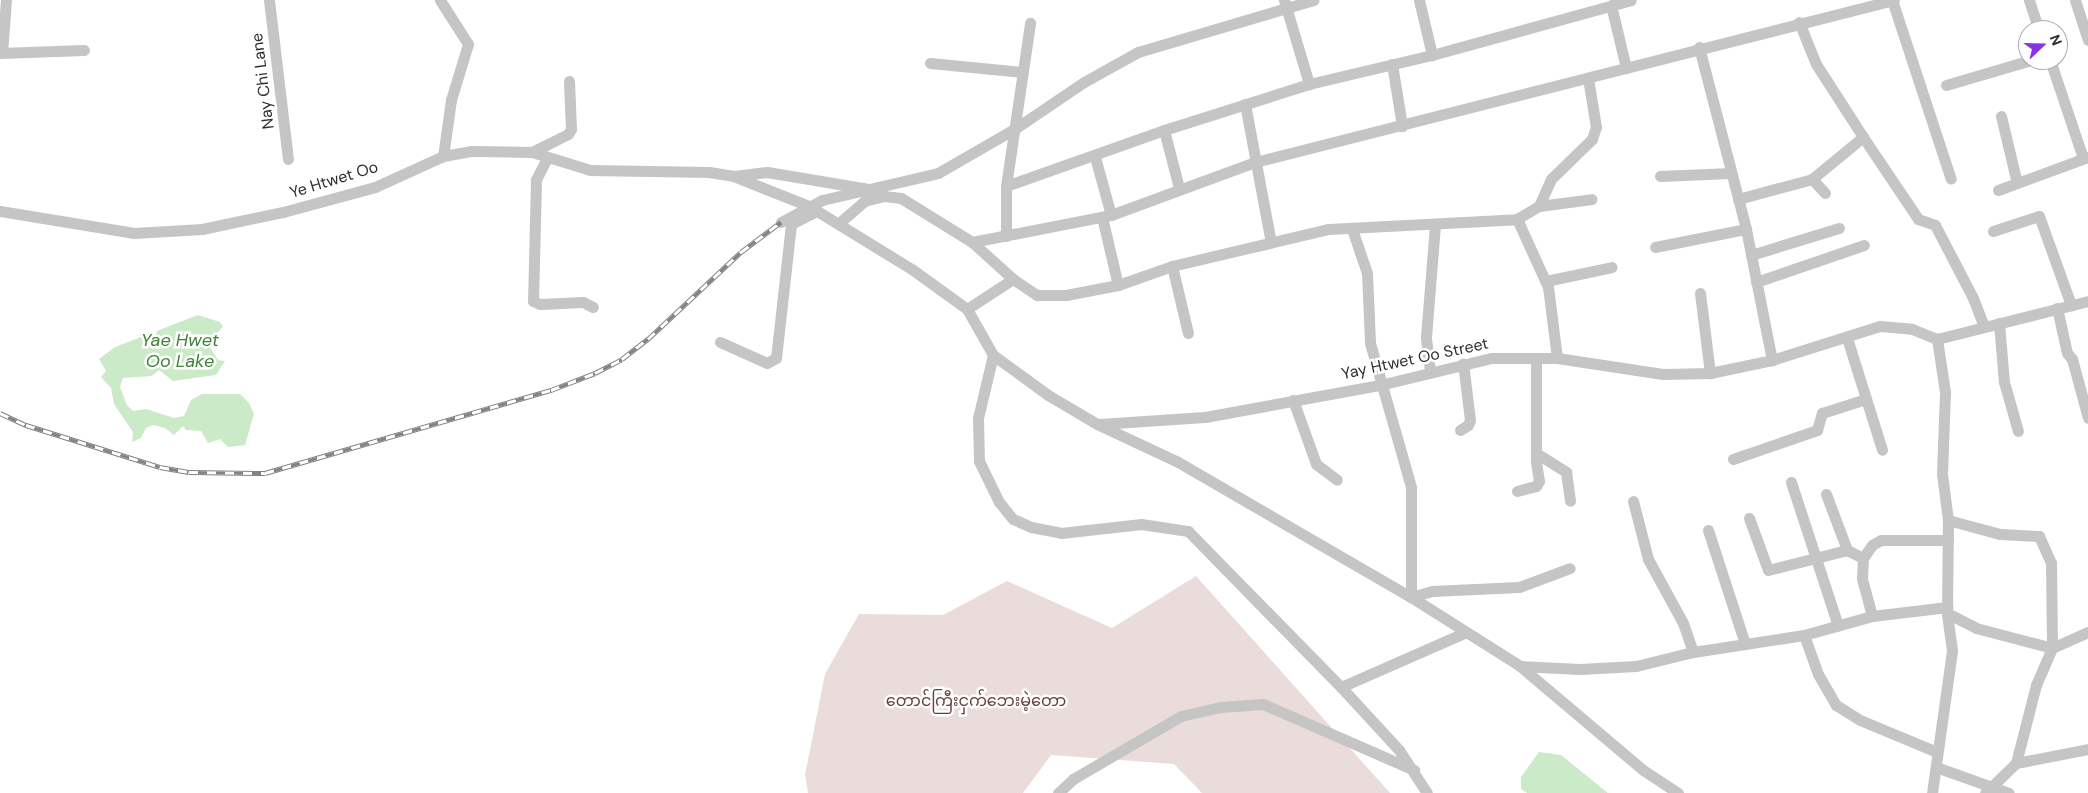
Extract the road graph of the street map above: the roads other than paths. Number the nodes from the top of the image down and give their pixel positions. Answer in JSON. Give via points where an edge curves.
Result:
{"nodes":[{"id":1,"x":6,"y":0,"type":"edge"},
{"id":2,"x":269,"y":0,"type":"edge"},
{"id":3,"x":440,"y":0,"type":"edge"},
{"id":4,"x":1313,"y":0,"type":"edge"},
{"id":5,"x":1419,"y":0,"type":"edge"},
{"id":6,"x":1631,"y":0,"type":"edge"},
{"id":7,"x":1893,"y":0,"type":"edge"},
{"id":8,"x":2029,"y":0,"type":"edge"},
{"id":9,"x":2075,"y":0,"type":"edge"},
{"id":10,"x":1285,"y":4,"type":"edge"},
{"id":11,"x":1587,"y":5,"type":"edge"},
{"id":12,"x":1612,"y":5,"type":"junction"},
{"id":13,"x":1840,"y":6,"type":"edge"},
{"id":14,"x":2036,"y":20,"type":"edge"},
{"id":15,"x":1799,"y":22,"type":"junction"},
{"id":16,"x":1030,"y":23,"type":"dead end"},
{"id":17,"x":2088,"y":40,"type":"edge"},
{"id":18,"x":1699,"y":48,"type":"junction"},
{"id":19,"x":84,"y":50,"type":"dead end"},
{"id":20,"x":1,"y":53,"type":"edge"},
{"id":21,"x":1432,"y":55,"type":"junction"},
{"id":22,"x":930,"y":64,"type":"dead end"},
{"id":23,"x":1392,"y":64,"type":"junction"},
{"id":24,"x":2018,"y":64,"type":"edge"},
{"id":25,"x":1626,"y":68,"type":"junction"},
{"id":26,"x":2054,"y":70,"type":"edge"},
{"id":27,"x":1023,"y":72,"type":"junction"},
{"id":28,"x":1588,"y":78,"type":"junction"},
{"id":29,"x":569,"y":81,"type":"dead end"},
{"id":30,"x":1308,"y":84,"type":"junction"},
{"id":31,"x":1946,"y":85,"type":"dead end"},
{"id":32,"x":1244,"y":104,"type":"junction"},
{"id":33,"x":2001,"y":116,"type":"dead end"},
{"id":34,"x":1402,"y":126,"type":"junction"},
{"id":35,"x":1016,"y":128,"type":"junction"},
{"id":36,"x":1164,"y":130,"type":"junction"},
{"id":37,"x":1862,"y":137,"type":"junction"},
{"id":38,"x":532,"y":152,"type":"junction"},
{"id":39,"x":443,"y":156,"type":"junction"},
{"id":40,"x":1094,"y":157,"type":"junction"},
{"id":41,"x":547,"y":158,"type":"junction"},
{"id":42,"x":2085,"y":158,"type":"edge"},
{"id":43,"x":288,"y":159,"type":"dead end"},
{"id":44,"x":1255,"y":162,"type":"junction"},
{"id":45,"x":1731,"y":173,"type":"junction"},
{"id":46,"x":733,"y":176,"type":"junction"},
{"id":47,"x":1660,"y":176,"type":"dead end"},
{"id":48,"x":1812,"y":179,"type":"junction"},
{"id":49,"x":1951,"y":179,"type":"dead end"},
{"id":50,"x":2017,"y":183,"type":"junction"},
{"id":51,"x":1006,"y":186,"type":"junction"},
{"id":52,"x":1179,"y":188,"type":"junction"},
{"id":53,"x":1998,"y":190,"type":"dead end"},
{"id":54,"x":879,"y":193,"type":"junction"},
{"id":55,"x":1825,"y":193,"type":"dead end"},
{"id":56,"x":1592,"y":199,"type":"dead end"},
{"id":57,"x":1738,"y":199,"type":"junction"},
{"id":58,"x":1539,"y":206,"type":"junction"},
{"id":59,"x":813,"y":208,"type":"junction"},
{"id":60,"x":0,"y":212,"type":"edge"},
{"id":61,"x":1107,"y":216,"type":"junction"},
{"id":62,"x":1517,"y":219,"type":"junction"},
{"id":63,"x":781,"y":222,"type":"dead end"},
{"id":64,"x":838,"y":224,"type":"junction"},
{"id":65,"x":1434,"y":224,"type":"junction"},
{"id":66,"x":1839,"y":228,"type":"dead end"},
{"id":67,"x":1352,"y":229,"type":"junction"},
{"id":68,"x":1746,"y":229,"type":"junction"},
{"id":69,"x":1993,"y":231,"type":"dead end"},
{"id":70,"x":1006,"y":236,"type":"junction"},
{"id":71,"x":972,"y":242,"type":"junction"},
{"id":72,"x":1271,"y":243,"type":"junction"},
{"id":73,"x":1864,"y":245,"type":"dead end"},
{"id":74,"x":1655,"y":247,"type":"dead end"},
{"id":75,"x":1751,"y":255,"type":"junction"},
{"id":76,"x":1172,"y":266,"type":"junction"},
{"id":77,"x":1612,"y":267,"type":"dead end"},
{"id":78,"x":1013,"y":279,"type":"junction"},
{"id":79,"x":1546,"y":281,"type":"junction"},
{"id":80,"x":1756,"y":282,"type":"junction"},
{"id":81,"x":1118,"y":285,"type":"junction"},
{"id":82,"x":1700,"y":293,"type":"dead end"},
{"id":83,"x":2088,"y":301,"type":"edge"},
{"id":84,"x":2071,"y":305,"type":"junction"},
{"id":85,"x":593,"y":307,"type":"dead end"},
{"id":86,"x":2057,"y":308,"type":"junction"},
{"id":87,"x":967,"y":309,"type":"junction"},
{"id":88,"x":1999,"y":323,"type":"junction"},
{"id":89,"x":1984,"y":327,"type":"junction"},
{"id":90,"x":1188,"y":333,"type":"dead end"},
{"id":91,"x":1847,"y":338,"type":"junction"},
{"id":92,"x":1937,"y":339,"type":"junction"},
{"id":93,"x":720,"y":342,"type":"dead end"},
{"id":94,"x":993,"y":355,"type":"junction"},
{"id":95,"x":1557,"y":358,"type":"junction"},
{"id":96,"x":1536,"y":360,"type":"junction"},
{"id":97,"x":1772,"y":360,"type":"junction"},
{"id":98,"x":1463,"y":363,"type":"junction"},
{"id":99,"x":1430,"y":371,"type":"junction"},
{"id":100,"x":1710,"y":373,"type":"junction"},
{"id":101,"x":1380,"y":385,"type":"junction"},
{"id":102,"x":1866,"y":399,"type":"junction"},
{"id":103,"x":1294,"y":400,"type":"junction"},
{"id":104,"x":2088,"y":418,"type":"edge"},
{"id":105,"x":1097,"y":424,"type":"junction"},
{"id":106,"x":1460,"y":430,"type":"dead end"},
{"id":107,"x":2018,"y":431,"type":"dead end"},
{"id":108,"x":1882,"y":450,"type":"dead end"},
{"id":109,"x":1536,"y":453,"type":"junction"},
{"id":110,"x":1733,"y":459,"type":"dead end"},
{"id":111,"x":1337,"y":480,"type":"dead end"},
{"id":112,"x":1791,"y":482,"type":"dead end"},
{"id":113,"x":1517,"y":491,"type":"dead end"},
{"id":114,"x":1826,"y":494,"type":"dead end"},
{"id":115,"x":1570,"y":501,"type":"dead end"},
{"id":116,"x":1633,"y":501,"type":"dead end"},
{"id":117,"x":1749,"y":518,"type":"dead end"},
{"id":118,"x":1948,"y":520,"type":"junction"},
{"id":119,"x":1708,"y":530,"type":"dead end"},
{"id":120,"x":1948,"y":540,"type":"junction"},
{"id":121,"x":1847,"y":550,"type":"junction"},
{"id":122,"x":1863,"y":558,"type":"junction"},
{"id":123,"x":1816,"y":560,"type":"junction"},
{"id":124,"x":1570,"y":568,"type":"dead end"},
{"id":125,"x":1411,"y":597,"type":"junction"},
{"id":126,"x":1947,"y":610,"type":"junction"},
{"id":127,"x":1872,"y":616,"type":"junction"},
{"id":128,"x":1838,"y":626,"type":"junction"},
{"id":129,"x":1464,"y":632,"type":"junction"},
{"id":130,"x":2088,"y":632,"type":"edge"},
{"id":131,"x":1804,"y":635,"type":"junction"},
{"id":132,"x":1745,"y":644,"type":"junction"},
{"id":133,"x":2052,"y":648,"type":"junction"},
{"id":134,"x":1693,"y":652,"type":"junction"},
{"id":135,"x":1520,"y":666,"type":"junction"},
{"id":136,"x":1341,"y":687,"type":"junction"},
{"id":137,"x":2088,"y":748,"type":"edge"},
{"id":138,"x":1937,"y":752,"type":"junction"},
{"id":139,"x":2016,"y":763,"type":"junction"},
{"id":140,"x":1936,"y":767,"type":"junction"},
{"id":141,"x":1414,"y":770,"type":"junction"},
{"id":142,"x":1988,"y":791,"type":"edge"},
{"id":143,"x":1058,"y":793,"type":"edge"},
{"id":144,"x":1427,"y":793,"type":"edge"},
{"id":145,"x":1678,"y":793,"type":"edge"},
{"id":146,"x":1932,"y":793,"type":"edge"},
{"id":147,"x":2009,"y":793,"type":"edge"}],
"edges":[{"from":1,"to":20,"type":"street"},
{"from":2,"to":43,"type":"street","name":"Nay Chi Lane"},
{"from":3,"to":39,"type":"street","via":[[468,44],[451,100]]},
{"from":4,"to":10,"type":"street"},
{"from":5,"to":21,"type":"street"},
{"from":6,"to":12,"type":"street"},
{"from":7,"to":13,"type":"street"},
{"from":7,"to":49,"type":"street"},
{"from":8,"to":14,"type":"street"},
{"from":9,"to":17,"type":"street"},
{"from":10,"to":30,"type":"street"},
{"from":10,"to":35,"type":"street","via":[[1138,52],[1084,82]]},
{"from":11,"to":12,"type":"street"},
{"from":11,"to":21,"type":"street"},
{"from":12,"to":25,"type":"street"},
{"from":13,"to":15,"type":"street"},
{"from":15,"to":18,"type":"street"},
{"from":15,"to":37,"type":"street","via":[[1816,64]]},
{"from":16,"to":27,"type":"street"},
{"from":18,"to":25,"type":"street"},
{"from":18,"to":45,"type":"street"},
{"from":19,"to":20,"type":"street"},
{"from":21,"to":23,"type":"street"},
{"from":22,"to":27,"type":"street"},
{"from":23,"to":30,"type":"street"},
{"from":23,"to":34,"type":"street"},
{"from":24,"to":31,"type":"street"},
{"from":25,"to":28,"type":"street"},
{"from":26,"to":42,"type":"street"},
{"from":27,"to":35,"type":"street"},
{"from":28,"to":34,"type":"street"},
{"from":28,"to":58,"type":"street","via":[[1596,127],[1592,138],[1551,179]]},
{"from":29,"to":38,"type":"street","via":[[571,129],[568,134]]},
{"from":30,"to":32,"type":"street"},
{"from":32,"to":36,"type":"street"},
{"from":32,"to":44,"type":"street"},
{"from":33,"to":50,"type":"street"},
{"from":34,"to":44,"type":"street"},
{"from":35,"to":51,"type":"street"},
{"from":35,"to":54,"type":"street","via":[[938,173]]},
{"from":36,"to":40,"type":"street"},
{"from":36,"to":52,"type":"street"},
{"from":37,"to":48,"type":"street"},
{"from":37,"to":89,"type":"street","via":[[1918,219],[1935,225],[1973,298]]},
{"from":38,"to":39,"type":"street","name":"Ye Htwet Oo","via":[[472,151]]},
{"from":38,"to":41,"type":"street","name":"Ye Htwet Oo"},
{"from":39,"to":60,"type":"street","name":"Ye Htwet Oo","via":[[375,187],[283,212],[202,229],[134,233]]},
{"from":40,"to":51,"type":"street"},
{"from":40,"to":61,"type":"street"},
{"from":41,"to":46,"type":"street","name":"Ye Htwet Oo","via":[[590,170],[709,172]]},
{"from":41,"to":85,"type":"street","via":[[536,180],[533,301],[540,304],[583,302]]},
{"from":42,"to":50,"type":"street"},
{"from":44,"to":52,"type":"street"},
{"from":44,"to":72,"type":"street"},
{"from":45,"to":47,"type":"street"},
{"from":45,"to":57,"type":"street"},
{"from":46,"to":54,"type":"street","via":[[767,172]]},
{"from":46,"to":59,"type":"street"},
{"from":48,"to":55,"type":"street"},
{"from":48,"to":57,"type":"street"},
{"from":50,"to":53,"type":"street"},
{"from":51,"to":70,"type":"street"},
{"from":52,"to":61,"type":"street"},
{"from":54,"to":59,"type":"street","via":[[836,196]]},
{"from":54,"to":64,"type":"street","via":[[864,201]]},
{"from":54,"to":71,"type":"street","via":[[900,198]]},
{"from":56,"to":58,"type":"street"},
{"from":57,"to":68,"type":"street"},
{"from":58,"to":62,"type":"street"},
{"from":59,"to":63,"type":"street"},
{"from":59,"to":64,"type":"street"},
{"from":59,"to":93,"type":"street","via":[[791,224],[776,358],[767,363]]},
{"from":61,"to":70,"type":"street"},
{"from":61,"to":81,"type":"street"},
{"from":62,"to":65,"type":"street"},
{"from":62,"to":79,"type":"street"},
{"from":64,"to":87,"type":"street","via":[[913,270]]},
{"from":65,"to":67,"type":"street"},
{"from":65,"to":99,"type":"street","via":[[1426,337]]},
{"from":66,"to":75,"type":"street"},
{"from":67,"to":72,"type":"street","via":[[1329,229]]},
{"from":67,"to":101,"type":"street","via":[[1367,273],[1370,343]]},
{"from":68,"to":74,"type":"street"},
{"from":68,"to":75,"type":"street"},
{"from":69,"to":84,"type":"street","via":[[2039,216]]},
{"from":70,"to":71,"type":"street"},
{"from":71,"to":78,"type":"street"},
{"from":72,"to":76,"type":"street"},
{"from":73,"to":80,"type":"street"},
{"from":75,"to":80,"type":"street"},
{"from":76,"to":81,"type":"street"},
{"from":76,"to":90,"type":"street"},
{"from":77,"to":79,"type":"street"},
{"from":78,"to":81,"type":"street","via":[[1037,295],[1066,295]]},
{"from":78,"to":87,"type":"street"},
{"from":79,"to":95,"type":"street"},
{"from":80,"to":97,"type":"street"},
{"from":82,"to":100,"type":"street"},
{"from":83,"to":84,"type":"street"},
{"from":84,"to":86,"type":"street"},
{"from":86,"to":88,"type":"street"},
{"from":86,"to":104,"type":"street","via":[[2067,353],[2072,358]]},
{"from":87,"to":94,"type":"street"},
{"from":88,"to":89,"type":"street"},
{"from":88,"to":107,"type":"street","via":[[2004,382]]},
{"from":89,"to":92,"type":"street"},
{"from":91,"to":92,"type":"street","name":"Yay Htwet Oo Street","via":[[1880,326],[1912,329]]},
{"from":91,"to":97,"type":"street","name":"Yay Htwet Oo Street"},
{"from":91,"to":102,"type":"street"},
{"from":92,"to":118,"type":"street","via":[[1945,392],[1942,474]]},
{"from":94,"to":105,"type":"street","via":[[1010,371]]},
{"from":94,"to":136,"type":"street","via":[[978,418],[979,461],[999,502],[1013,519],[1031,527],[1061,533],[1141,524],[1188,531]]},
{"from":95,"to":96,"type":"street","name":"Yay Htwet Oo Street"},
{"from":95,"to":100,"type":"street","name":"Yay Htwet Oo Street","via":[[1662,374]]},
{"from":96,"to":98,"type":"street","name":"Yay Htwet Oo Street","via":[[1492,358]]},
{"from":96,"to":109,"type":"street"},
{"from":97,"to":100,"type":"street","name":"Yay Htwet Oo Street"},
{"from":98,"to":99,"type":"street","name":"Yay Htwet Oo Street"},
{"from":98,"to":106,"type":"street","via":[[1470,420]]},
{"from":99,"to":101,"type":"street","name":"Yay Htwet Oo Street"},
{"from":101,"to":103,"type":"street","name":"Yay Htwet Oo Street"},
{"from":101,"to":125,"type":"street","via":[[1411,487]]},
{"from":102,"to":108,"type":"street"},
{"from":102,"to":110,"type":"street","via":[[1822,413],[1817,430]]},
{"from":103,"to":105,"type":"street","name":"Yay Htwet Oo Street","via":[[1205,417]]},
{"from":103,"to":111,"type":"street","via":[[1316,464]]},
{"from":105,"to":125,"type":"street","via":[[1178,462]]},
{"from":109,"to":113,"type":"street","via":[[1539,481],[1536,486]]},
{"from":109,"to":115,"type":"street","via":[[1566,472]]},
{"from":112,"to":123,"type":"street"},
{"from":114,"to":121,"type":"street"},
{"from":116,"to":134,"type":"street","via":[[1648,559],[1683,623]]},
{"from":117,"to":123,"type":"street","via":[[1768,570]]},
{"from":118,"to":120,"type":"street"},
{"from":118,"to":133,"type":"street","via":[[2000,534],[2038,536],[2051,563],[2054,583]]},
{"from":119,"to":132,"type":"street"},
{"from":120,"to":122,"type":"street","via":[[1881,540],[1872,545]]},
{"from":120,"to":126,"type":"street"},
{"from":121,"to":122,"type":"street"},
{"from":121,"to":123,"type":"street"},
{"from":122,"to":127,"type":"street","via":[[1862,578]]},
{"from":123,"to":128,"type":"street"},
{"from":124,"to":125,"type":"street","via":[[1519,586],[1432,591]]},
{"from":125,"to":129,"type":"street"},
{"from":126,"to":127,"type":"street"},
{"from":126,"to":133,"type":"street","via":[[1976,628]]},
{"from":126,"to":138,"type":"street","via":[[1952,650]]},
{"from":127,"to":128,"type":"street"},
{"from":128,"to":131,"type":"street"},
{"from":129,"to":135,"type":"street"},
{"from":129,"to":136,"type":"street"},
{"from":130,"to":133,"type":"street"},
{"from":131,"to":132,"type":"street"},
{"from":131,"to":138,"type":"street","via":[[1818,674],[1836,704],[1860,720]]},
{"from":132,"to":134,"type":"street"},
{"from":133,"to":139,"type":"street","via":[[2036,685]]},
{"from":134,"to":135,"type":"street","via":[[1636,666],[1580,669]]},
{"from":135,"to":145,"type":"street","via":[[1643,770]]},
{"from":136,"to":141,"type":"street"},
{"from":137,"to":139,"type":"street"},
{"from":138,"to":140,"type":"street"},
{"from":139,"to":142,"type":"street"},
{"from":140,"to":142,"type":"street"},
{"from":140,"to":146,"type":"street"},
{"from":141,"to":143,"type":"street","via":[[1390,762],[1322,727],[1263,704],[1221,707],[1181,716],[1073,779]]},
{"from":141,"to":144,"type":"street"},
{"from":142,"to":147,"type":"street"}]}
